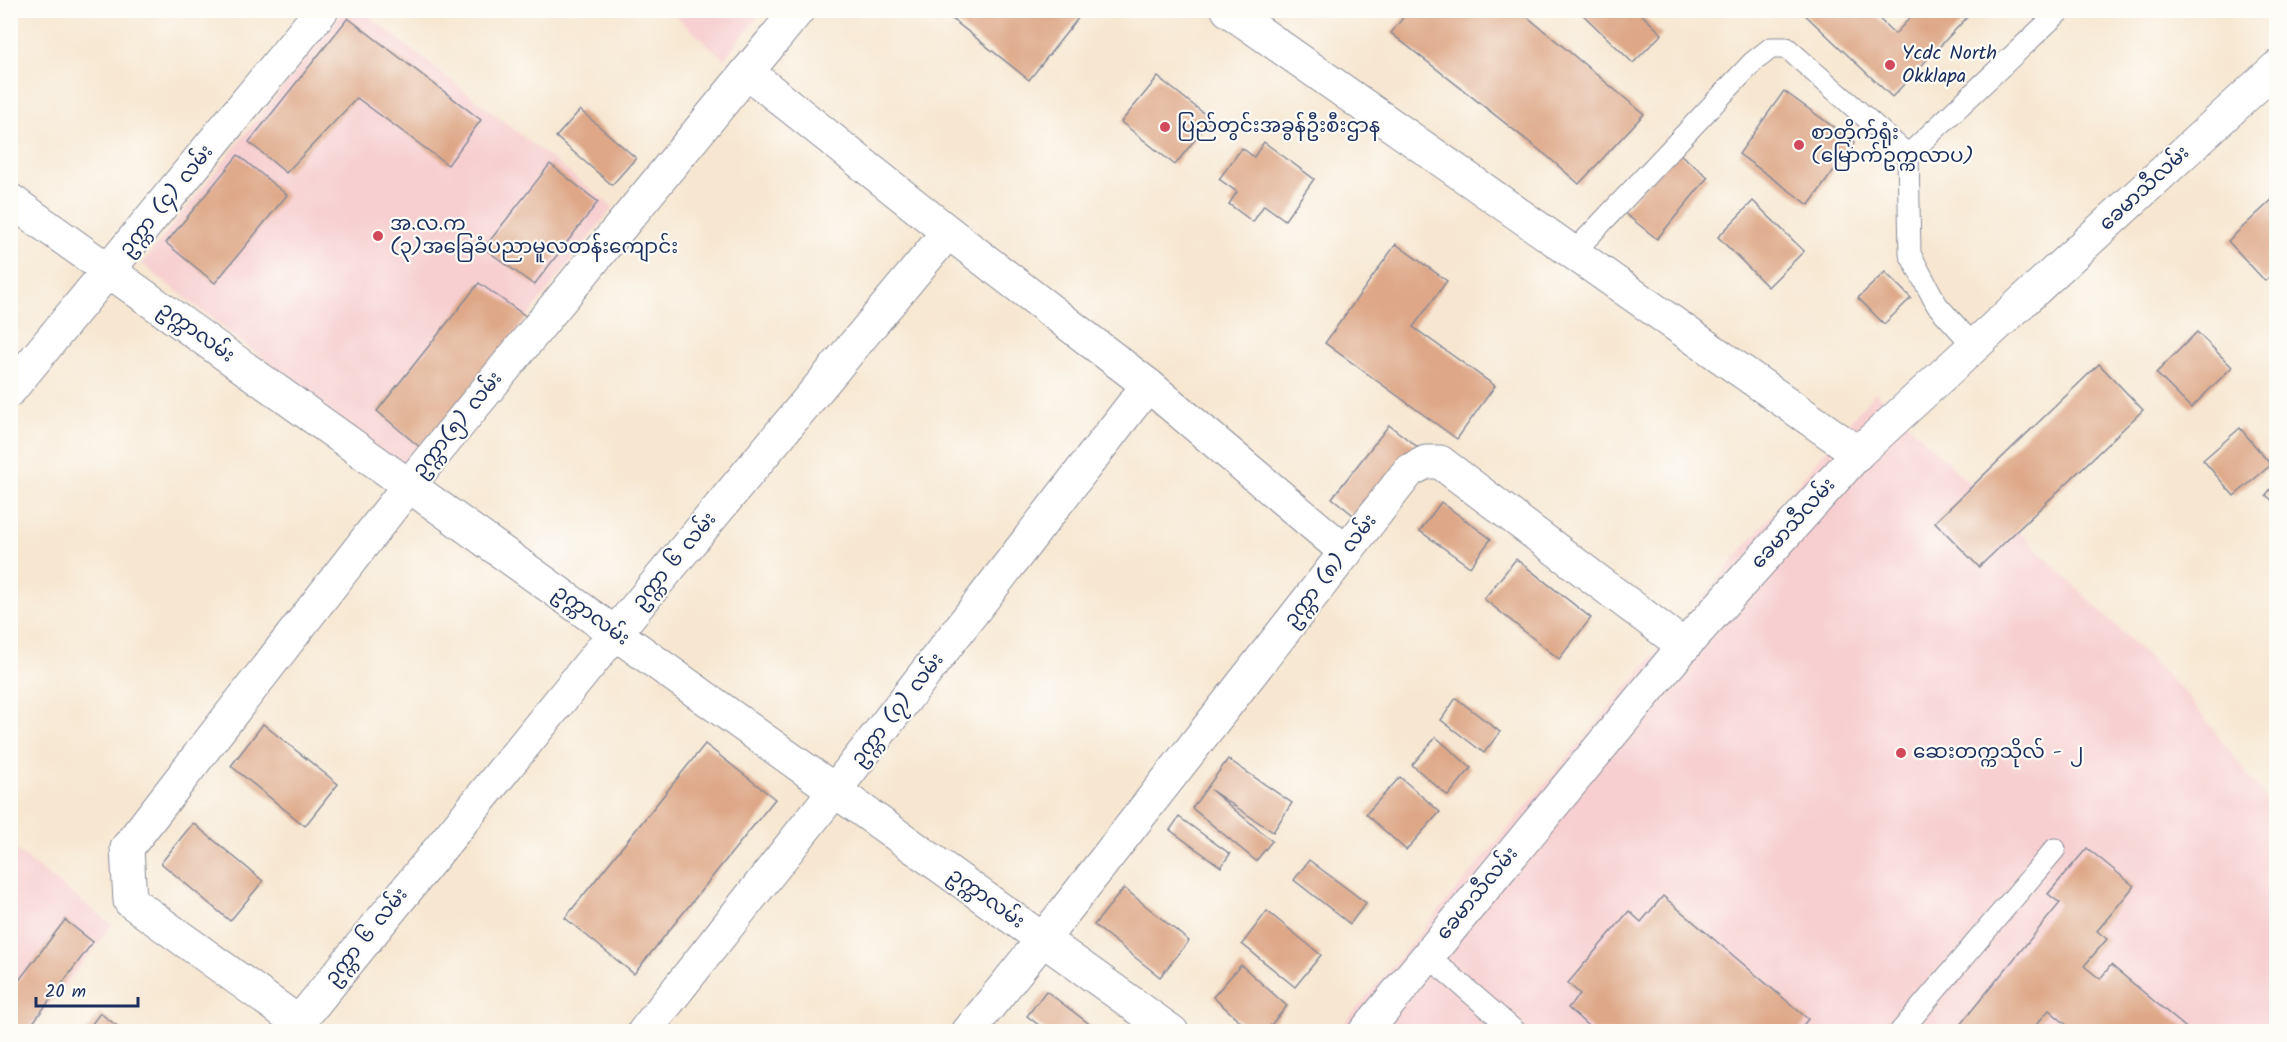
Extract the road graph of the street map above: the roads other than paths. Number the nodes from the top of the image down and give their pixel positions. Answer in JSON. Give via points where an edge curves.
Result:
{"nodes":[{"id":1,"x":322,"y":10,"type":"edge"},
{"id":2,"x":798,"y":10,"type":"edge"},
{"id":3,"x":1228,"y":10,"type":"edge"},
{"id":4,"x":2061,"y":10,"type":"edge"},
{"id":5,"x":2277,"y":68,"type":"edge"},
{"id":6,"x":747,"y":72,"type":"junction"},
{"id":7,"x":1908,"y":155,"type":"junction"},
{"id":8,"x":10,"y":200,"type":"edge"},
{"id":9,"x":948,"y":232,"type":"junction"},
{"id":10,"x":1572,"y":254,"type":"junction"},
{"id":11,"x":110,"y":271,"type":"junction"},
{"id":12,"x":1974,"y":346,"type":"junction"},
{"id":13,"x":1148,"y":385,"type":"junction"},
{"id":14,"x":10,"y":390,"type":"edge"},
{"id":15,"x":1857,"y":453,"type":"junction"},
{"id":16,"x":409,"y":485,"type":"junction"},
{"id":17,"x":1346,"y":552,"type":"junction"},
{"id":18,"x":615,"y":633,"type":"junction"},
{"id":19,"x":1684,"y":646,"type":"junction"},
{"id":20,"x":835,"y":790,"type":"junction"},
{"id":21,"x":2055,"y":849,"type":"dead end"},
{"id":22,"x":1043,"y":939,"type":"junction"},
{"id":23,"x":1427,"y":955,"type":"junction"},
{"id":24,"x":295,"y":1027,"type":"edge"},
{"id":25,"x":644,"y":1032,"type":"edge"},
{"id":26,"x":968,"y":1032,"type":"edge"},
{"id":27,"x":1172,"y":1032,"type":"edge"},
{"id":28,"x":1365,"y":1032,"type":"edge"},
{"id":29,"x":1516,"y":1032,"type":"edge"},
{"id":30,"x":1900,"y":1032,"type":"edge"}],
"edges":[{"from":1,"to":11,"type":"street","name":"ဥက္ကာ (၄) လမ်း"},
{"from":2,"to":6,"type":"street","name":"ဥက္ကာ(၅) လမ်း"},
{"from":3,"to":10,"type":"street"},
{"from":4,"to":7,"type":"lane"},
{"from":5,"to":12,"type":"street","name":"ခေမာသီလမ်း"},
{"from":6,"to":9,"type":"street"},
{"from":6,"to":16,"type":"street","name":"ဥက္ကာ(၅) လမ်း"},
{"from":7,"to":10,"type":"lane","via":[[1787,48],[1771,48],[1753,62]]},
{"from":7,"to":12,"type":"lane","via":[[1910,254],[1937,304]]},
{"from":8,"to":11,"type":"street","name":"ဥက္ကာလမ်း"},
{"from":9,"to":13,"type":"street"},
{"from":9,"to":18,"type":"street","name":"ဥက္ကာ ၆ လမ်း"},
{"from":10,"to":15,"type":"street"},
{"from":11,"to":14,"type":"street","name":"ဥက္ကာ (၄) လမ်း"},
{"from":11,"to":16,"type":"street","name":"ဥက္ကာလမ်း"},
{"from":12,"to":15,"type":"street","name":"ခေမာသီလမ်း"},
{"from":13,"to":17,"type":"street"},
{"from":13,"to":20,"type":"street","name":"ဥက္ကာ (၇) လမ်း"},
{"from":15,"to":19,"type":"street","name":"ခေမာသီလမ်း"},
{"from":16,"to":18,"type":"street","name":"ဥက္ကာလမ်း"},
{"from":16,"to":24,"type":"street","name":"ဥက္ကာ(၅) လမ်း","via":[[127,848],[130,901]]},
{"from":17,"to":19,"type":"street","name":"ဥက္ကာ (၈) လမ်း","via":[[1409,471],[1426,462],[1440,462]]},
{"from":17,"to":22,"type":"street","name":"ဥက္ကာ (၈) လမ်း"},
{"from":18,"to":20,"type":"street","name":"ဥက္ကာလမ်း"},
{"from":18,"to":24,"type":"street","name":"ဥက္ကာ ၆ လမ်း"},
{"from":19,"to":23,"type":"street","name":"ခေမာသီလမ်း"},
{"from":20,"to":22,"type":"street","name":"ဥက္ကာလမ်း"},
{"from":20,"to":25,"type":"street","name":"ဥက္ကာ (၇) လမ်း"},
{"from":21,"to":30,"type":"lane"},
{"from":22,"to":26,"type":"street","name":"ဥက္ကာ (၈) လမ်း"},
{"from":22,"to":27,"type":"street","name":"ဥက္ကာလမ်း"},
{"from":23,"to":28,"type":"street","name":"ခေမာသီလမ်း"},
{"from":23,"to":29,"type":"lane"}]}
